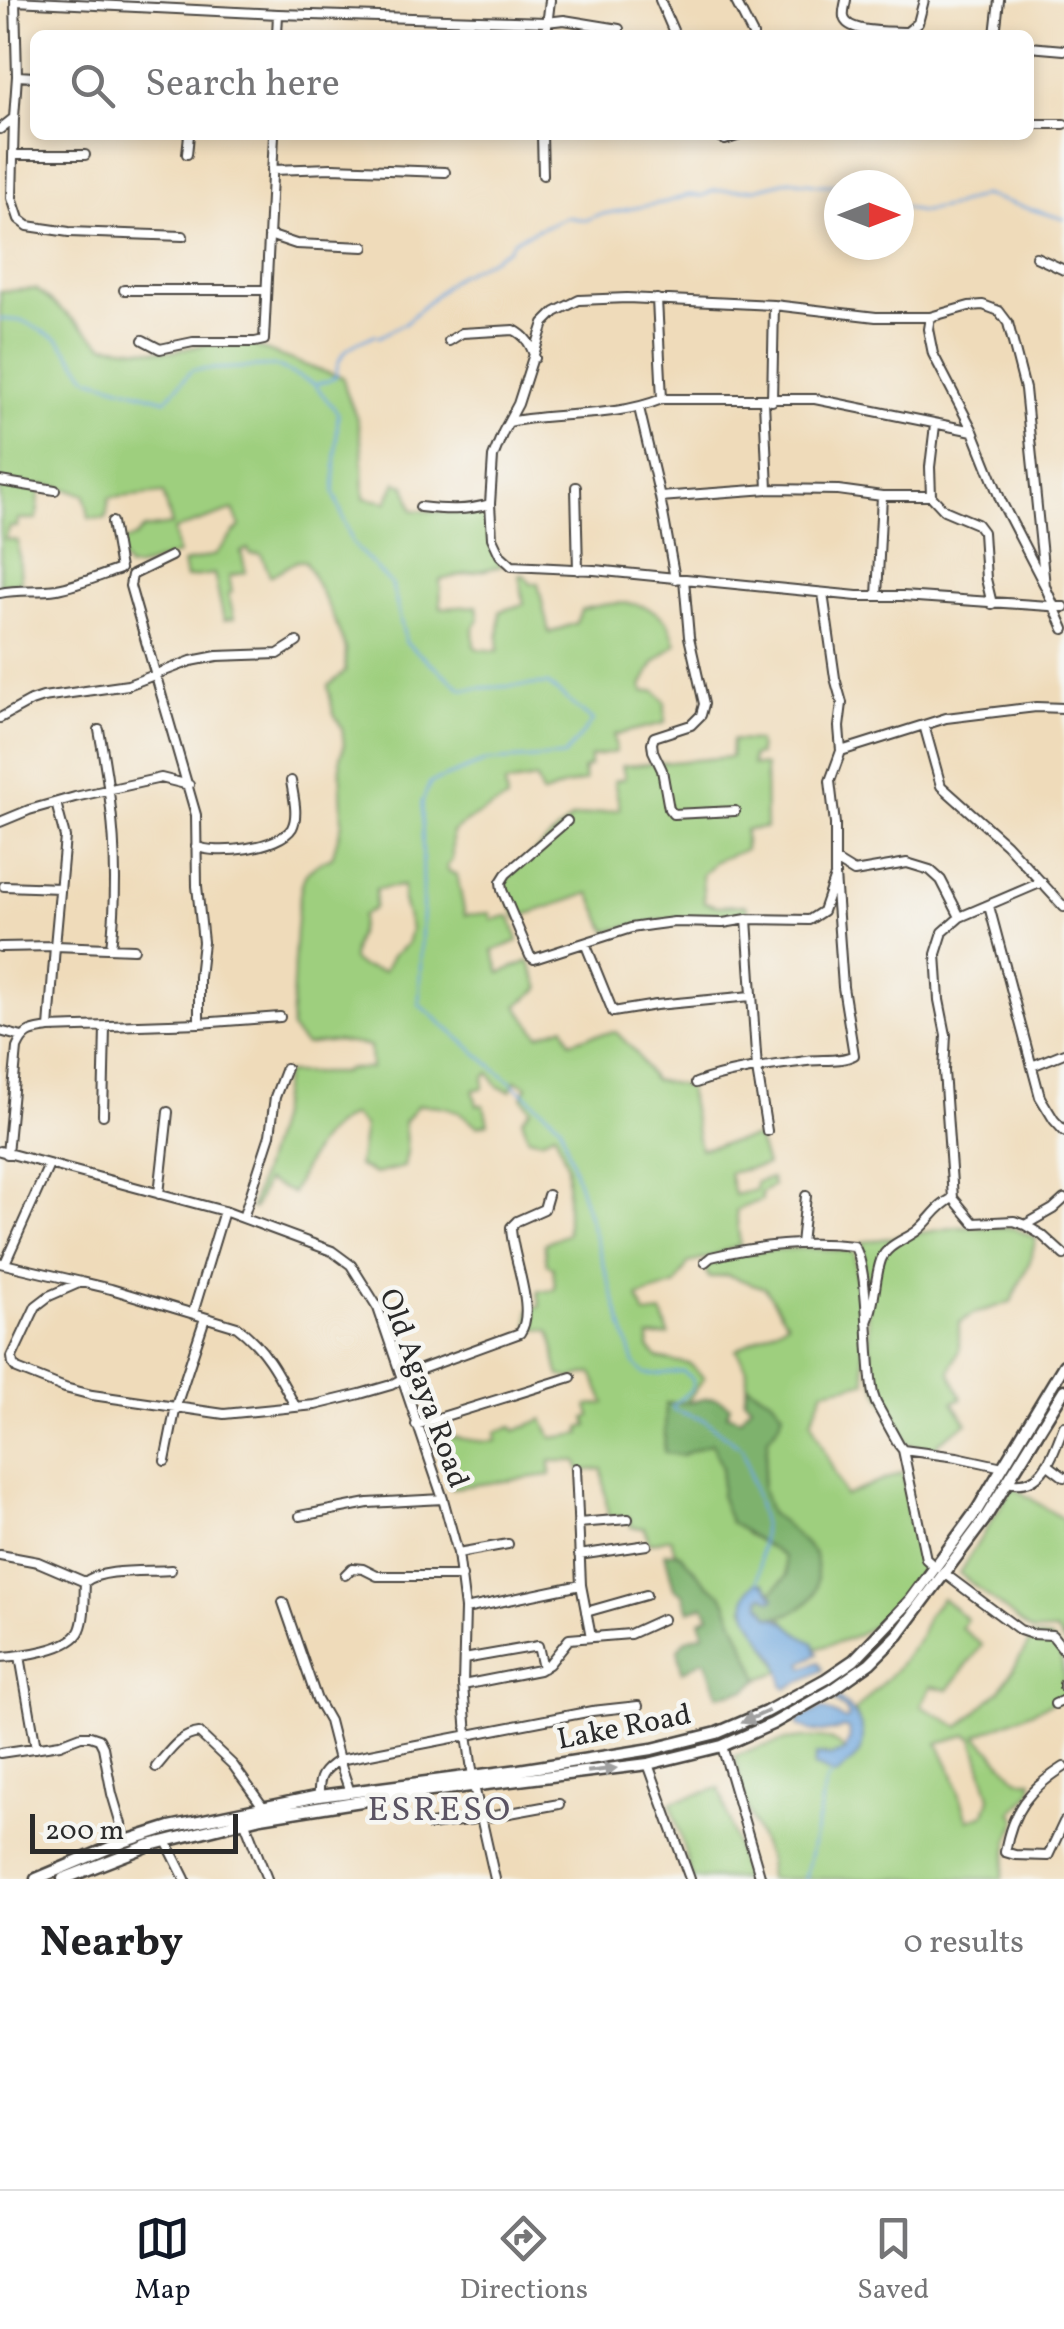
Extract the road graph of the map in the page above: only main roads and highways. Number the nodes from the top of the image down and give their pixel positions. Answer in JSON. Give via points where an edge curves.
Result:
{"nodes":[{"id":1,"x":1064,"y":1365,"type":"edge"},
{"id":2,"x":1064,"y":1390,"type":"edge"},
{"id":3,"x":829,"y":1685,"type":"junction"},
{"id":4,"x":474,"y":1782,"type":"junction"},
{"id":5,"x":36,"y":1879,"type":"edge"},
{"id":6,"x":63,"y":1879,"type":"edge"}],
"edges":[{"from":1,"to":3,"type":"main road","name":"Lake Road","via":[[977,1510],[911,1600]]},
{"from":2,"to":3,"type":"main road","name":"Lake Road","via":[[945,1574],[887,1647]]},
{"from":3,"to":4,"type":"main road","name":"Lake Road","one_way":true,"via":[[696,1739]]},
{"from":4,"to":3,"type":"main road","name":"Lake Road","one_way":true,"via":[[648,1764],[722,1746],[794,1712]]},
{"from":4,"to":5,"type":"main road","name":"Lake Road","via":[[320,1796],[170,1827]]},
{"from":4,"to":6,"type":"main road","name":"Lake Road","via":[[244,1820]]}]}
